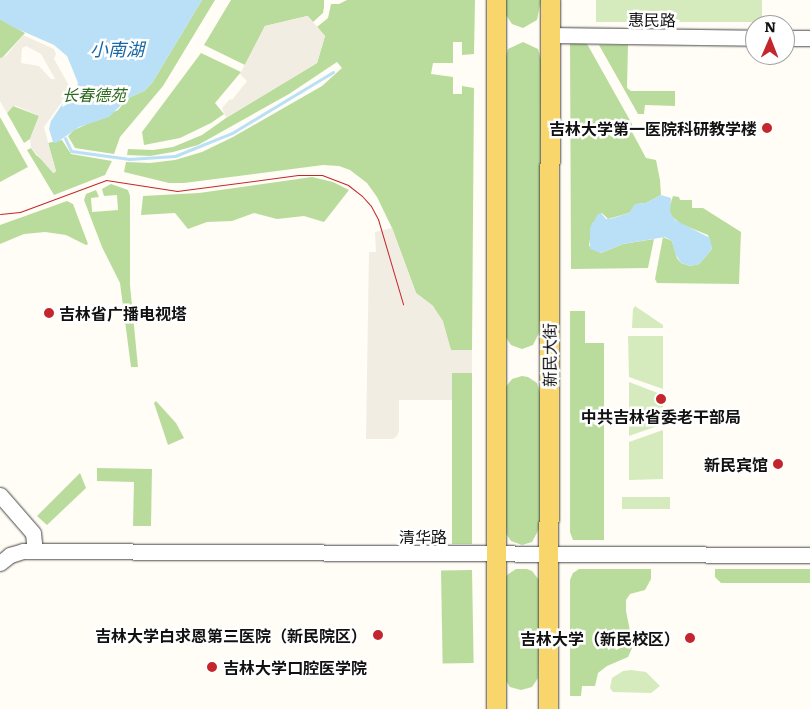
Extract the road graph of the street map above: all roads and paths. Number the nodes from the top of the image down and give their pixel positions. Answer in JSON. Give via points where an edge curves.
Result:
{"nodes":[{"id":1,"x":496,"y":0,"type":"edge"},
{"id":2,"x":550,"y":0,"type":"edge"},
{"id":3,"x":550,"y":35,"type":"junction"},
{"id":4,"x":745,"y":38,"type":"edge"},
{"id":5,"x":795,"y":38,"type":"edge"},
{"id":6,"x":810,"y":38,"type":"edge"},
{"id":7,"x":0,"y":495,"type":"edge"},
{"id":8,"x":35,"y":551,"type":"junction"},
{"id":9,"x":496,"y":554,"type":"junction"},
{"id":10,"x":548,"y":554,"type":"junction"},
{"id":11,"x":810,"y":555,"type":"edge"},
{"id":12,"x":0,"y":563,"type":"edge"},
{"id":13,"x":496,"y":709,"type":"edge"},
{"id":14,"x":548,"y":709,"type":"edge"}],
"edges":[{"from":1,"to":9,"type":"main road"},
{"from":2,"to":3,"type":"main road","name":"新民大街"},
{"from":3,"to":4,"type":"street","name":"惠民路"},
{"from":3,"to":10,"type":"main road","name":"新民大街"},
{"from":5,"to":6,"type":"street"},
{"from":7,"to":8,"type":"street","via":[[33,533]]},
{"from":8,"to":9,"type":"street","name":"清华路"},
{"from":8,"to":12,"type":"street","name":"清华路","via":[[10,555]]},
{"from":9,"to":10,"type":"street","name":"清华路"},
{"from":9,"to":13,"type":"main road"},
{"from":10,"to":11,"type":"street","name":"清华路"},
{"from":10,"to":14,"type":"main road","name":"新民大街"}]}
